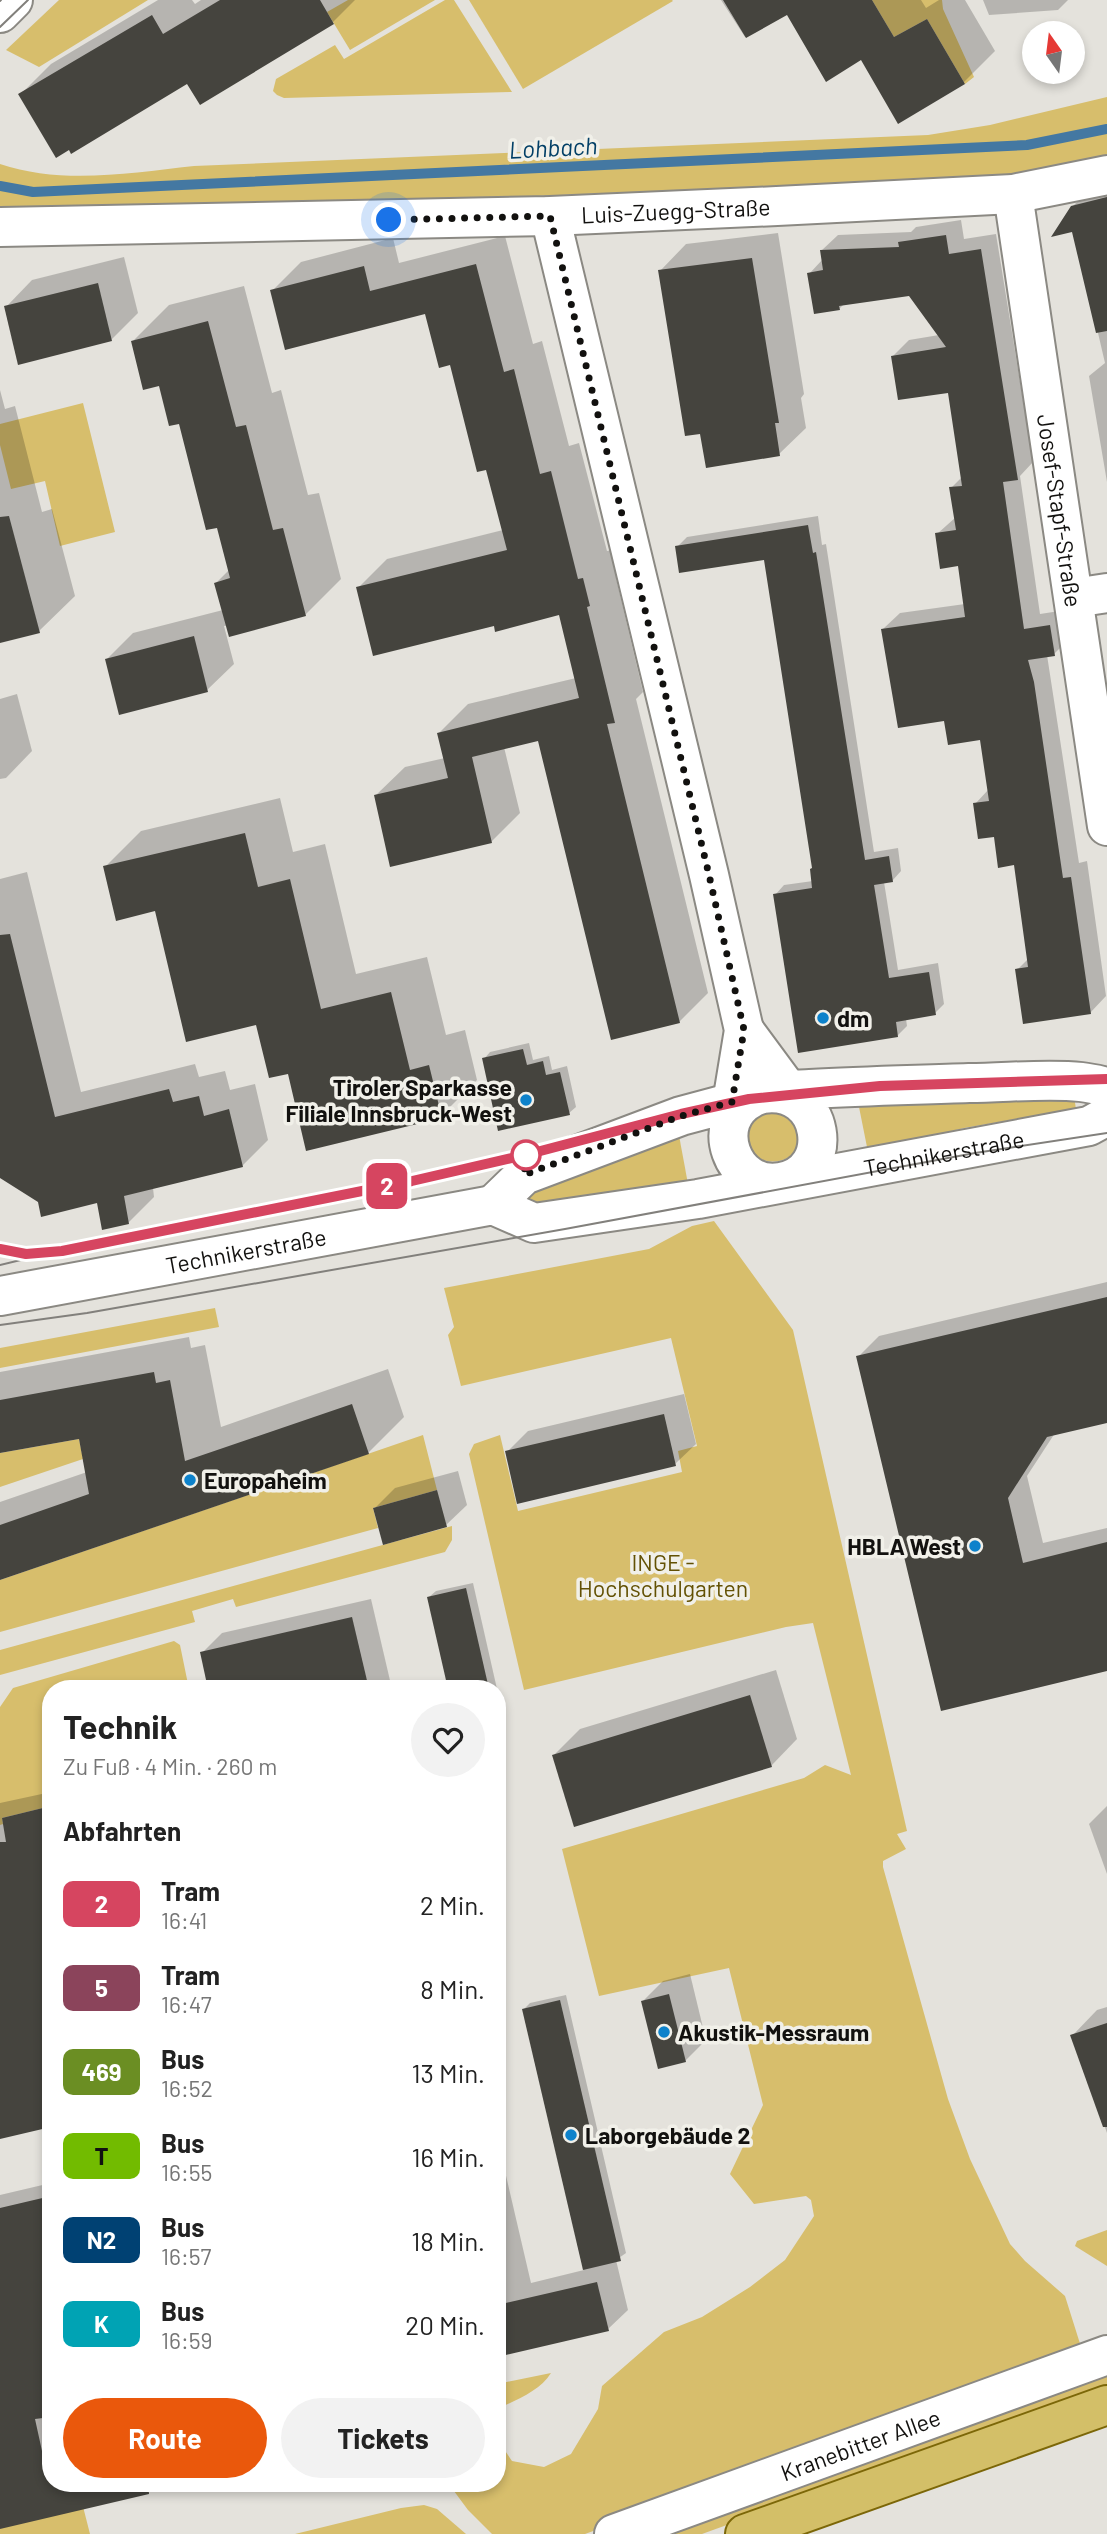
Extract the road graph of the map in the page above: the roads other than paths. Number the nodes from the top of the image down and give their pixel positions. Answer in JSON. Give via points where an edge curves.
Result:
{"nodes":[{"id":1,"x":13,"y":0,"type":"edge"},
{"id":2,"x":0,"y":13,"type":"edge"},
{"id":3,"x":1107,"y":175,"type":"edge"},
{"id":4,"x":1013,"y":194,"type":"junction"},
{"id":5,"x":550,"y":216,"type":"junction"},
{"id":6,"x":0,"y":227,"type":"edge"},
{"id":7,"x":1091,"y":596,"type":"edge"},
{"id":8,"x":1107,"y":826,"type":"edge"},
{"id":9,"x":744,"y":1030,"type":"junction"},
{"id":10,"x":1107,"y":1087,"type":"edge"},
{"id":11,"x":762,"y":1102,"type":"junction"},
{"id":12,"x":1107,"y":1116,"type":"edge"},
{"id":13,"x":781,"y":1182,"type":"junction"},
{"id":14,"x":493,"y":1205,"type":"junction"},
{"id":15,"x":0,"y":1296,"type":"edge"},
{"id":16,"x":1107,"y":2355,"type":"edge"},
{"id":17,"x":1107,"y":2405,"type":"edge"},
{"id":18,"x":614,"y":2534,"type":"edge"},
{"id":19,"x":745,"y":2534,"type":"edge"}],
"edges":[{"from":1,"to":2,"type":"street"},
{"from":3,"to":4,"type":"street","name":"Luis-Zuegg-Straße"},
{"from":4,"to":5,"type":"street","name":"Luis-Zuegg-Straße"},
{"from":4,"to":7,"type":"street","name":"Josef-Stapf-Straße"},
{"from":5,"to":6,"type":"street","name":"Luis-Zuegg-Straße"},
{"from":5,"to":9,"type":"street"},
{"from":7,"to":8,"type":"street","name":"Josef-Stapf-Straße"},
{"from":9,"to":11,"type":"street"},
{"from":9,"to":11,"type":"street"},
{"from":10,"to":11,"type":"street","via":[[1081,1082],[847,1087]]},
{"from":11,"to":13,"type":"street","name":"Technikerstraße","via":[[727,1138],[730,1152],[746,1174],[758,1181]]},
{"from":11,"to":13,"type":"street","name":"Technikerstraße","via":[[806,1107],[818,1134],[811,1162],[802,1173]]},
{"from":11,"to":14,"type":"street","via":[[681,1116],[524,1175]]},
{"from":12,"to":13,"type":"street","name":"Technikerstraße","via":[[1089,1126]]},
{"from":13,"to":14,"type":"street","name":"Technikerstraße","via":[[534,1223]]},
{"from":14,"to":15,"type":"street","name":"Technikerstraße"},
{"from":16,"to":18,"type":"street","name":"Kranebitter Allee"},
{"from":17,"to":19,"type":"main road","name":"Kranebitter Allee"}]}
